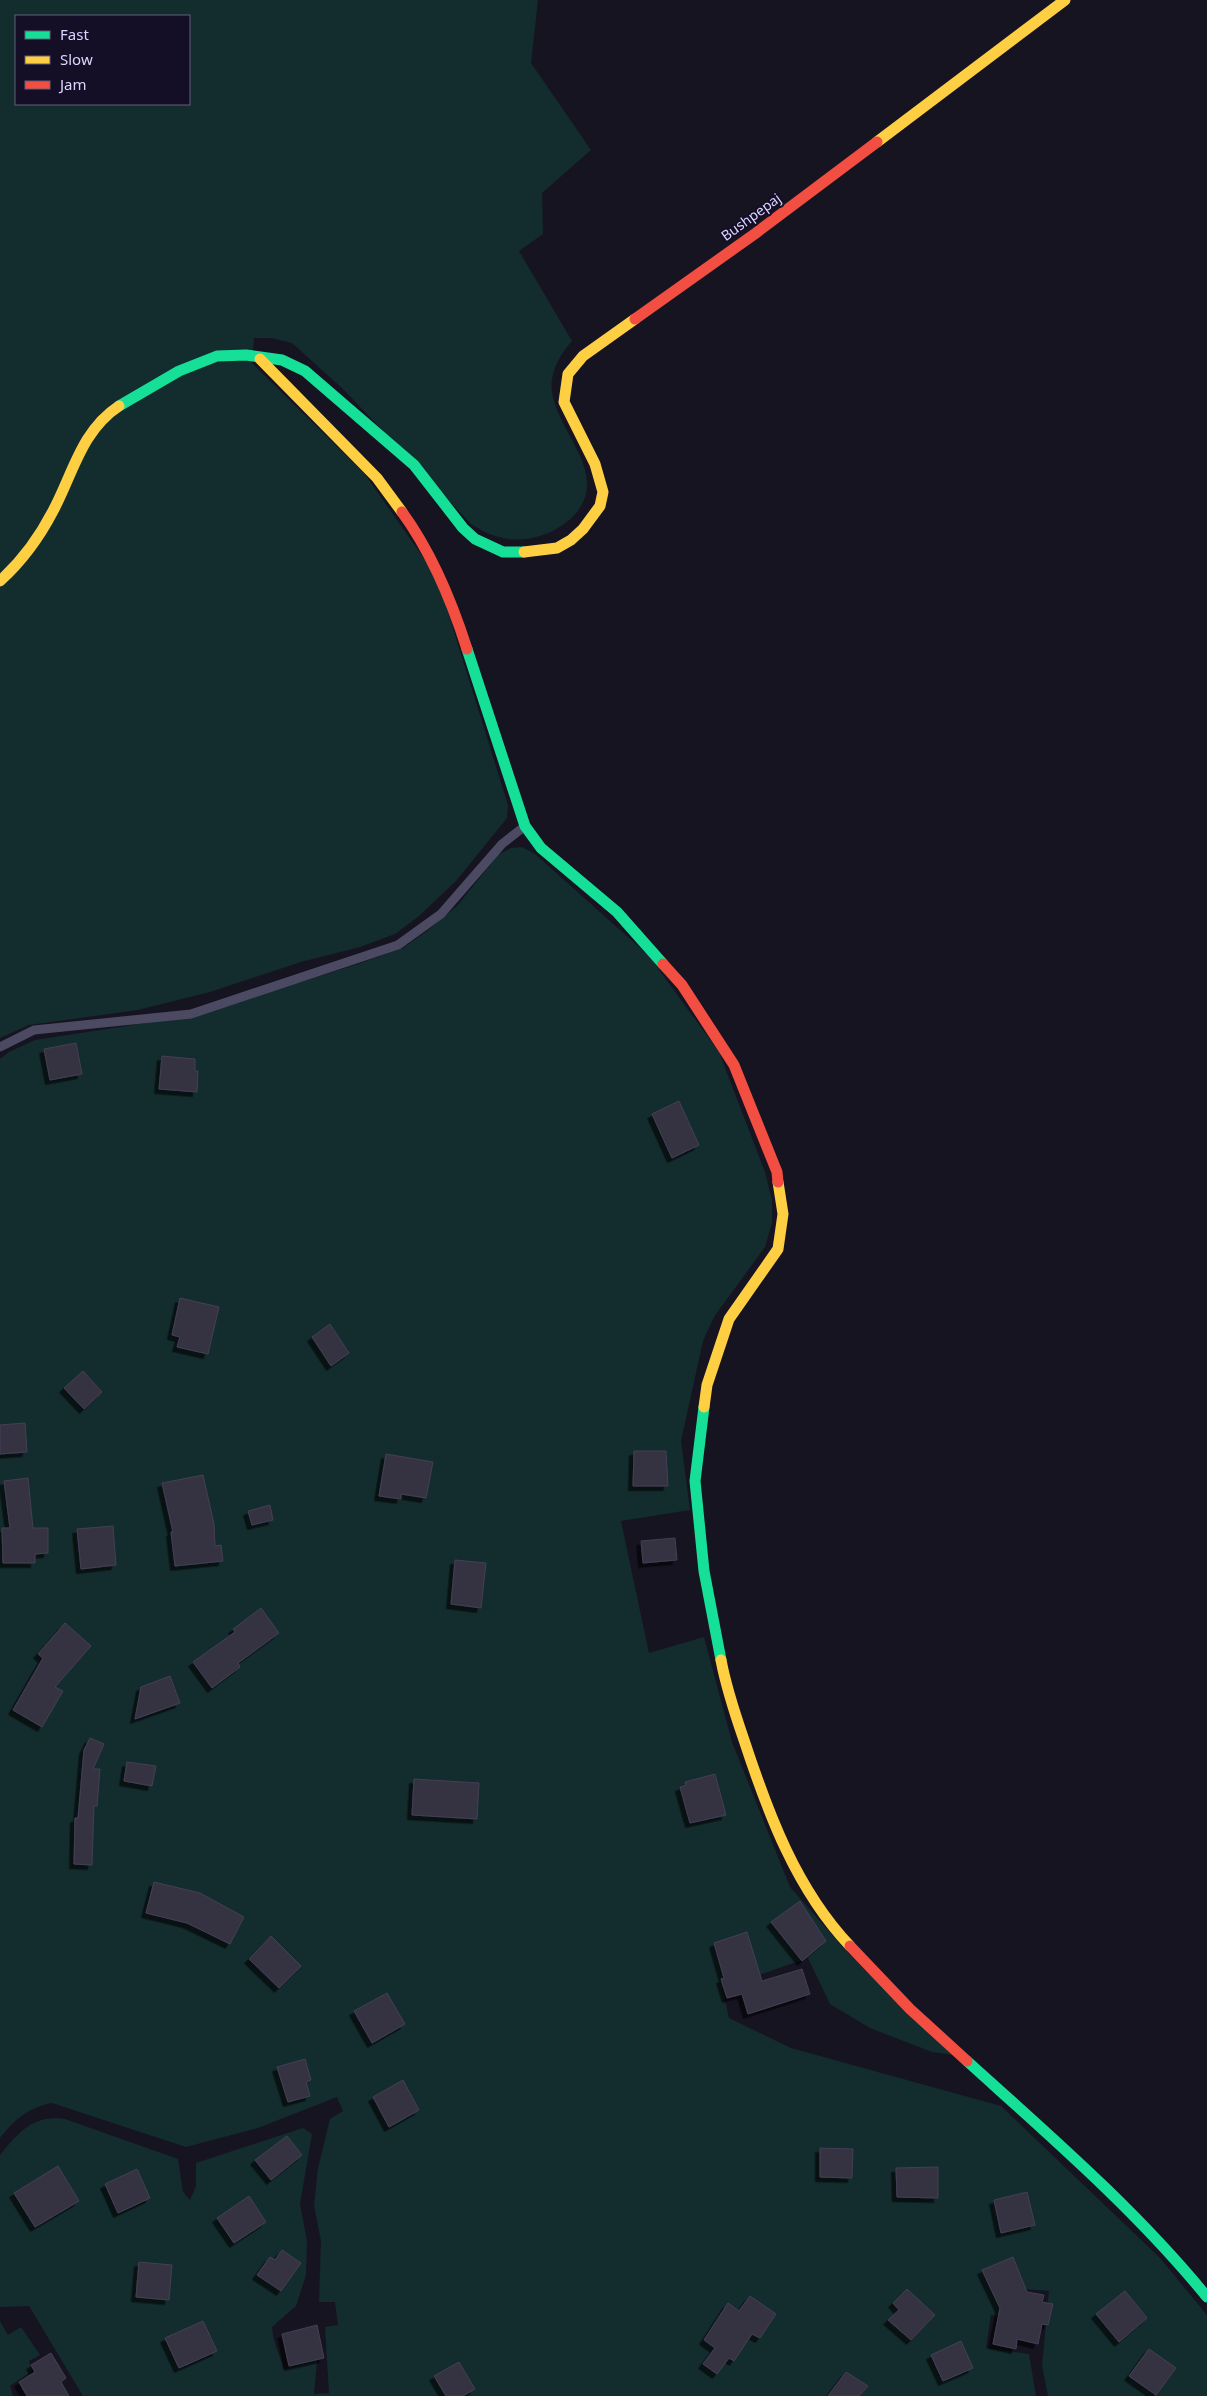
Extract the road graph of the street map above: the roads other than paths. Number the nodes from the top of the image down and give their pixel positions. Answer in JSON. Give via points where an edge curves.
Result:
{"nodes":[{"id":1,"x":1065,"y":0,"type":"edge"},
{"id":2,"x":260,"y":359,"type":"junction"},
{"id":3,"x":0,"y":581,"type":"edge"},
{"id":4,"x":525,"y":826,"type":"junction"},
{"id":5,"x":0,"y":1047,"type":"edge"},
{"id":6,"x":1207,"y":2297,"type":"edge"}],
"edges":[{"from":1,"to":2,"type":"street","name":"Bushpepaj","via":[[756,233],[583,356],[568,374],[564,402],[595,464],[603,492],[600,506],[583,529],[557,548],[503,552],[475,539],[414,466],[305,371],[278,358]]},
{"from":2,"to":3,"type":"street","via":[[244,354],[219,355],[193,362],[116,408],[97,424],[67,478],[48,522],[17,566]]},
{"from":2,"to":4,"type":"street","via":[[377,478],[411,524],[451,600]]},
{"from":4,"to":5,"type":"lane","via":[[502,844],[441,914],[398,946],[191,1014],[34,1030]]},
{"from":4,"to":6,"type":"street","via":[[541,848],[617,912],[682,985],[734,1066],[777,1172],[783,1214],[778,1249],[729,1319],[707,1385],[695,1481],[704,1571],[726,1682],[756,1776],[792,1864],[834,1929],[904,2003],[1101,2184],[1172,2254]]}]}
